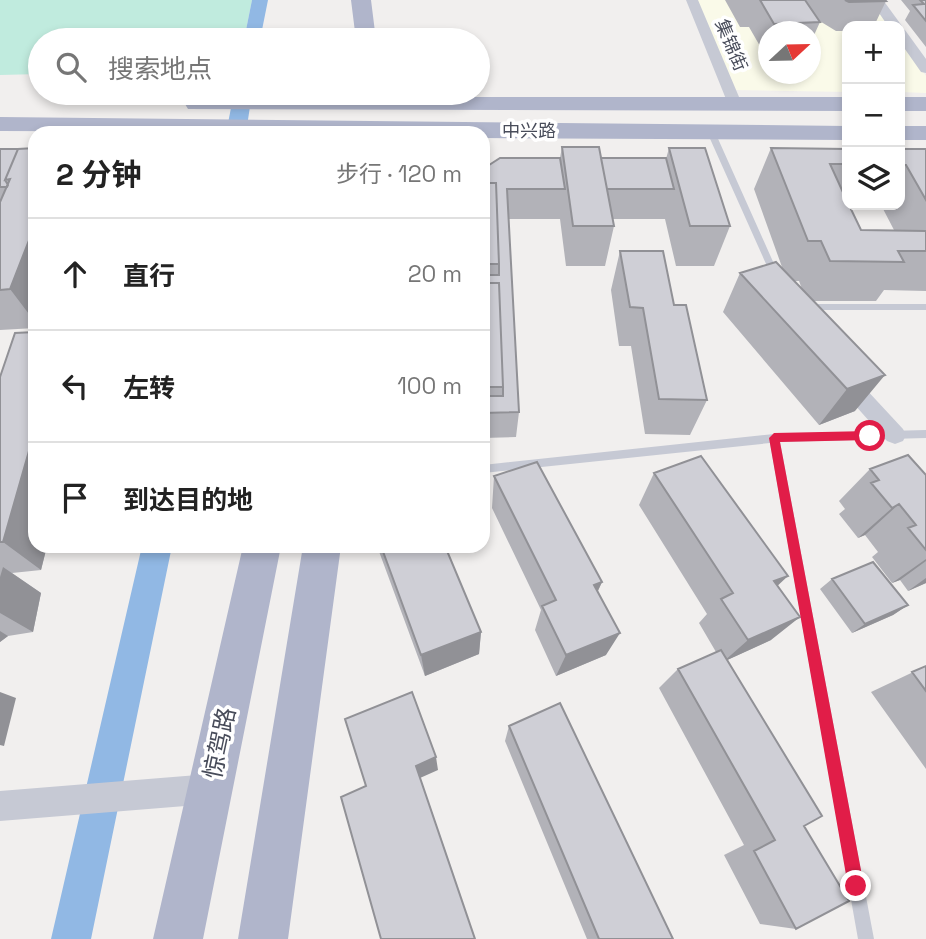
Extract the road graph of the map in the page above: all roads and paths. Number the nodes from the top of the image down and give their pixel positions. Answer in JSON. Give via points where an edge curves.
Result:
{"nodes":[{"id":1,"x":361,"y":0,"type":"edge"},
{"id":2,"x":691,"y":0,"type":"edge"},
{"id":3,"x":876,"y":0,"type":"edge"},
{"id":4,"x":891,"y":21,"type":"edge"},
{"id":5,"x":364,"y":28,"type":"edge"},
{"id":6,"x":905,"y":40,"type":"edge"},
{"id":7,"x":926,"y":69,"type":"edge"},
{"id":8,"x":490,"y":100,"type":"edge"},
{"id":9,"x":0,"y":102,"type":"edge"},
{"id":10,"x":28,"y":102,"type":"edge"},
{"id":11,"x":735,"y":104,"type":"junction"},
{"id":12,"x":842,"y":104,"type":"edge"},
{"id":13,"x":905,"y":104,"type":"edge"},
{"id":14,"x":926,"y":104,"type":"edge"},
{"id":15,"x":347,"y":105,"type":"edge"},
{"id":16,"x":373,"y":105,"type":"edge"},
{"id":17,"x":0,"y":124,"type":"edge"},
{"id":18,"x":98,"y":126,"type":"edge"},
{"id":19,"x":348,"y":126,"type":"edge"},
{"id":20,"x":375,"y":126,"type":"edge"},
{"id":21,"x":490,"y":132,"type":"edge"},
{"id":22,"x":711,"y":132,"type":"junction"},
{"id":23,"x":842,"y":133,"type":"edge"},
{"id":24,"x":905,"y":133,"type":"edge"},
{"id":25,"x":926,"y":134,"type":"edge"},
{"id":26,"x":779,"y":283,"type":"edge"},
{"id":27,"x":790,"y":307,"type":"joint"},
{"id":28,"x":926,"y":307,"type":"edge"},
{"id":29,"x":804,"y":326,"type":"edge"},
{"id":30,"x":831,"y":365,"type":"edge"},
{"id":31,"x":926,"y":434,"type":"edge"},
{"id":32,"x":895,"y":435,"type":"junction"},
{"id":33,"x":774,"y":438,"type":"junction"},
{"id":34,"x":490,"y":468,"type":"edge"},
{"id":35,"x":260,"y":553,"type":"edge"},
{"id":36,"x":321,"y":553,"type":"edge"},
{"id":37,"x":195,"y":790,"type":"junction"},
{"id":38,"x":79,"y":800,"type":"joint"},
{"id":39,"x":0,"y":806,"type":"edge"},
{"id":40,"x":178,"y":939,"type":"edge"},
{"id":41,"x":263,"y":939,"type":"edge"},
{"id":42,"x":866,"y":939,"type":"edge"}],
"edges":[{"from":1,"to":5,"type":"main road"},
{"from":2,"to":11,"type":"street","name":"集锦街"},
{"from":3,"to":4,"type":"street"},
{"from":6,"to":7,"type":"street"},
{"from":8,"to":11,"type":"main road","name":"中兴路"},
{"from":9,"to":10,"type":"main road"},
{"from":11,"to":12,"type":"main road","name":"中兴路"},
{"from":13,"to":14,"type":"main road"},
{"from":15,"to":19,"type":"main road"},
{"from":16,"to":20,"type":"main road"},
{"from":17,"to":18,"type":"main road","name":"中兴路"},
{"from":21,"to":22,"type":"main road","name":"中兴路"},
{"from":22,"to":23,"type":"main road","name":"中兴路"},
{"from":22,"to":26,"type":"lane"},
{"from":24,"to":25,"type":"main road"},
{"from":27,"to":28,"type":"lane"},
{"from":27,"to":29,"type":"street"},
{"from":30,"to":32,"type":"street"},
{"from":31,"to":32,"type":"lane"},
{"from":32,"to":33,"type":"lane"},
{"from":33,"to":34,"type":"lane"},
{"from":33,"to":42,"type":"lane"},
{"from":35,"to":37,"type":"main road","name":"惊驾路"},
{"from":36,"to":41,"type":"main road"},
{"from":37,"to":38,"type":"street"},
{"from":37,"to":40,"type":"main road","name":"惊驾路"},
{"from":38,"to":39,"type":"street"}]}
